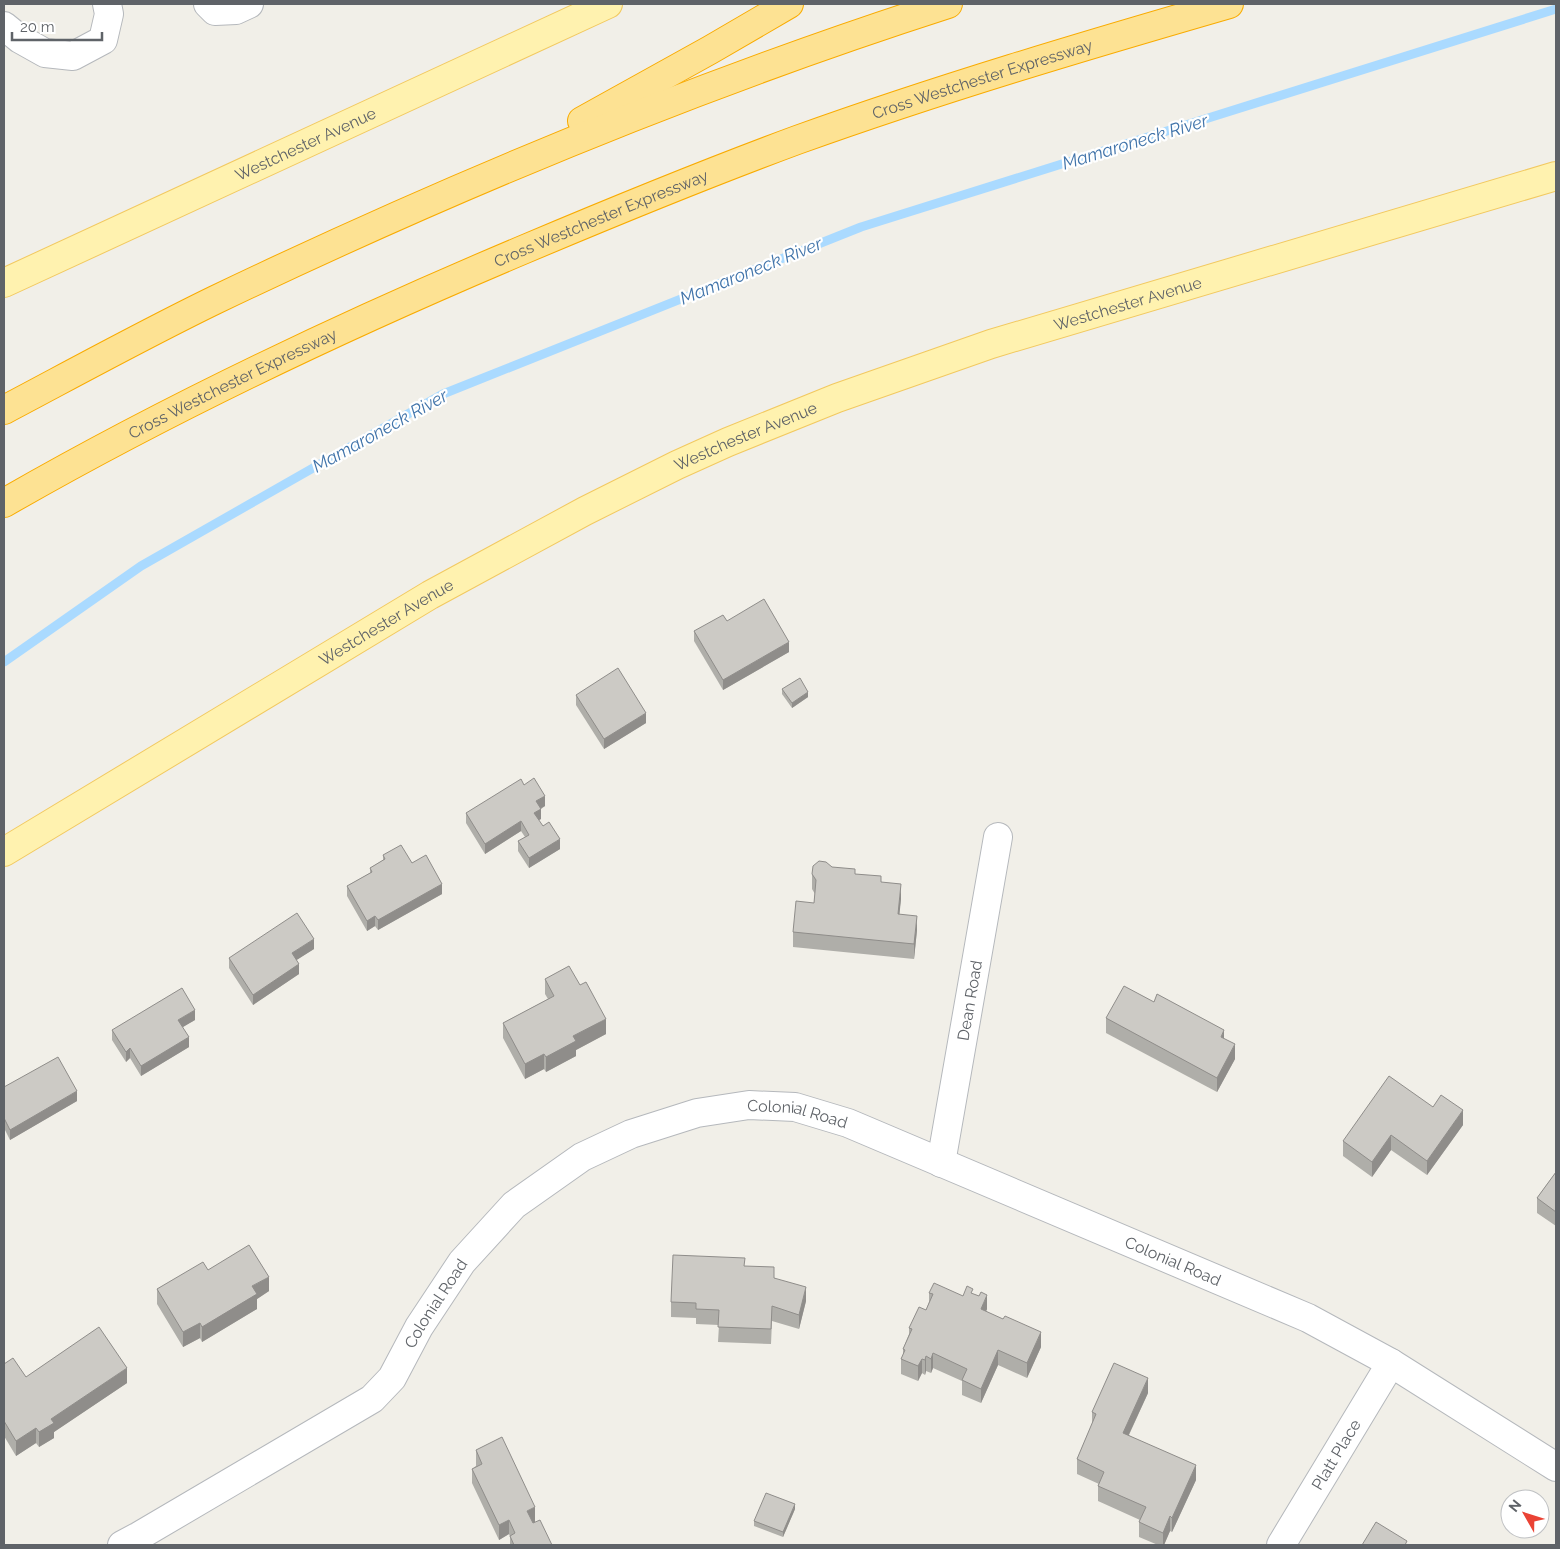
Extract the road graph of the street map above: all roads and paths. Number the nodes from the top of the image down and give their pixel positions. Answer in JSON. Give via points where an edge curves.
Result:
{"nodes":[{"id":1,"x":106,"y":4,"type":"edge"},
{"id":2,"x":208,"y":4,"type":"edge"},
{"id":3,"x":249,"y":4,"type":"edge"},
{"id":4,"x":608,"y":4,"type":"edge"},
{"id":5,"x":789,"y":4,"type":"edge"},
{"id":6,"x":948,"y":4,"type":"edge"},
{"id":7,"x":1229,"y":4,"type":"edge"},
{"id":8,"x":4,"y":26,"type":"edge"},
{"id":9,"x":1556,"y":176,"type":"edge"},
{"id":10,"x":468,"y":184,"type":"junction"},
{"id":11,"x":4,"y":283,"type":"edge"},
{"id":12,"x":4,"y":410,"type":"edge"},
{"id":13,"x":4,"y":503,"type":"edge"},
{"id":14,"x":998,"y":837,"type":"dead end"},
{"id":15,"x":4,"y":852,"type":"edge"},
{"id":16,"x":941,"y":1163,"type":"junction"},
{"id":17,"x":1391,"y":1363,"type":"junction"},
{"id":18,"x":1556,"y":1467,"type":"edge"},
{"id":19,"x":122,"y":1545,"type":"edge"},
{"id":20,"x":1281,"y":1545,"type":"edge"}],
"edges":[{"from":1,"to":8,"type":"street","via":[[109,14],[103,40],[73,56],[45,53]]},
{"from":2,"to":3,"type":"street","via":[[215,11],[236,10]]},
{"from":4,"to":11,"type":"main road","name":"Westchester Avenue"},
{"from":5,"to":10,"type":"highway"},
{"from":6,"to":10,"type":"highway","via":[[717,84]]},
{"from":7,"to":13,"type":"highway","name":"Cross Westchester Expressway","via":[[900,105],[788,144],[596,219],[297,350]]},
{"from":9,"to":15,"type":"main road","name":"Westchester Avenue","via":[[991,344],[838,398],[720,446],[585,511],[430,595]]},
{"from":10,"to":12,"type":"highway","via":[[214,301]]},
{"from":14,"to":16,"type":"street","name":"Dean Road"},
{"from":16,"to":17,"type":"street","name":"Colonial Road","via":[[1308,1318]]},
{"from":16,"to":19,"type":"street","name":"Colonial Road","via":[[848,1123],[795,1108],[749,1105],[697,1113],[631,1134],[582,1157],[514,1205],[462,1262],[419,1327],[392,1378],[372,1399]]},
{"from":17,"to":18,"type":"street","name":"Colonial Road"},
{"from":17,"to":20,"type":"street","name":"Platt Place"}]}
